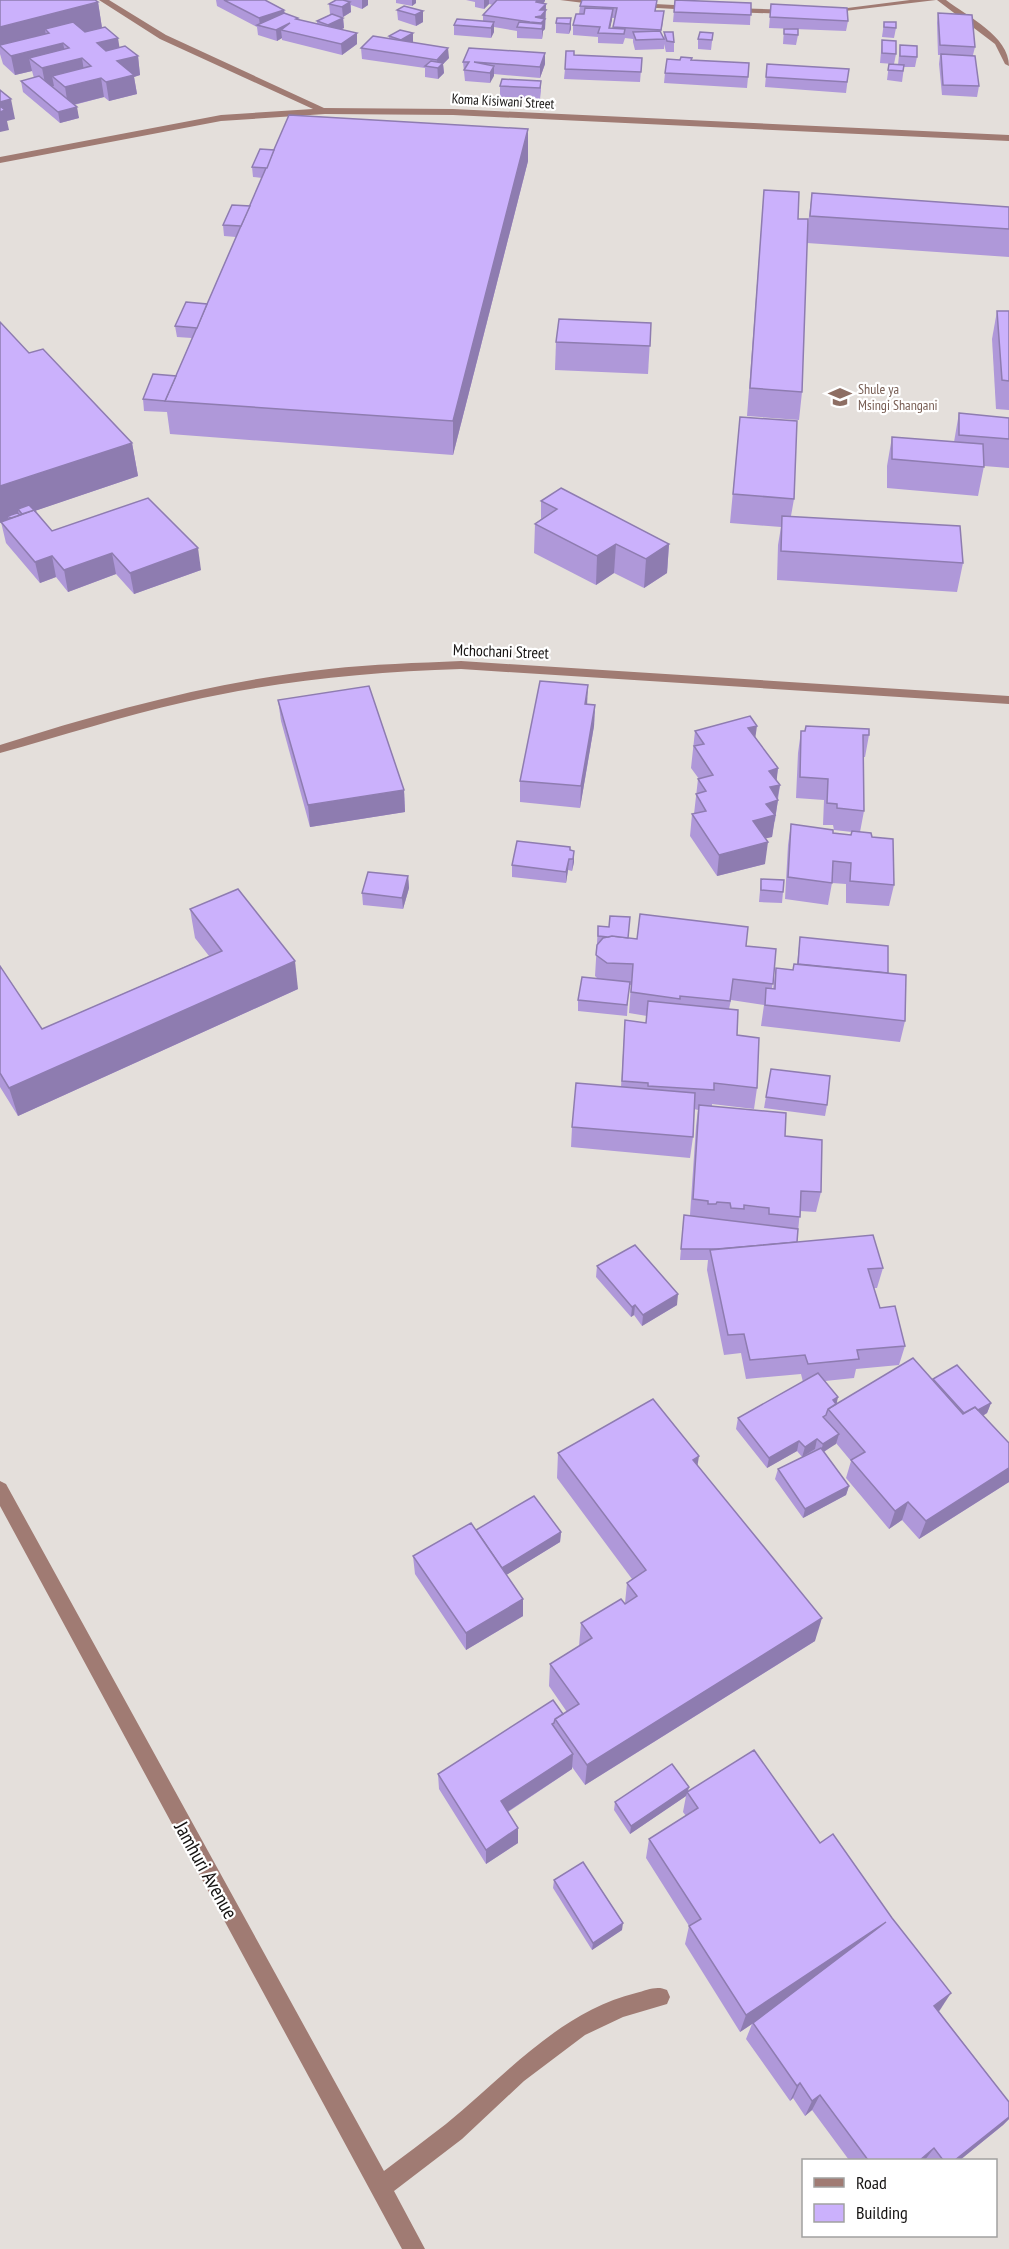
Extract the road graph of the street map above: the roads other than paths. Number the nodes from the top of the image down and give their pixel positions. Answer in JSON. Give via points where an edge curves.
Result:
{"nodes":[{"id":1,"x":103,"y":0,"type":"edge"},
{"id":2,"x":564,"y":0,"type":"edge"},
{"id":3,"x":932,"y":0,"type":"edge"},
{"id":4,"x":941,"y":0,"type":"edge"},
{"id":5,"x":608,"y":3,"type":"edge"},
{"id":6,"x":629,"y":5,"type":"edge"},
{"id":7,"x":702,"y":9,"type":"edge"},
{"id":8,"x":724,"y":10,"type":"edge"},
{"id":9,"x":818,"y":11,"type":"edge"},
{"id":10,"x":797,"y":12,"type":"edge"},
{"id":11,"x":1009,"y":64,"type":"edge"},
{"id":12,"x":325,"y":111,"type":"junction"},
{"id":13,"x":1009,"y":138,"type":"edge"},
{"id":14,"x":0,"y":160,"type":"edge"},
{"id":15,"x":1009,"y":700,"type":"edge"},
{"id":16,"x":0,"y":749,"type":"edge"},
{"id":17,"x":0,"y":1489,"type":"edge"},
{"id":18,"x":660,"y":1997,"type":"dead end"},
{"id":19,"x":381,"y":2187,"type":"junction"},
{"id":20,"x":414,"y":2249,"type":"edge"}],
"edges":[{"from":1,"to":12,"type":"street","via":[[163,37]]},
{"from":2,"to":5,"type":"street"},
{"from":3,"to":9,"type":"street"},
{"from":4,"to":11,"type":"street","via":[[998,44]]},
{"from":6,"to":7,"type":"street"},
{"from":8,"to":10,"type":"street"},
{"from":12,"to":13,"type":"street","name":"Koma Kisiwani Street","via":[[453,112]]},
{"from":12,"to":14,"type":"street","name":"Koma Kisiwani Street","via":[[221,118]]},
{"from":15,"to":16,"type":"street","name":"Mchochani Street","via":[[461,665],[374,668],[277,680],[170,702]]},
{"from":17,"to":19,"type":"street","name":"Jamhuri Avenue"},
{"from":18,"to":19,"type":"street","via":[[620,2007],[578,2028]]},
{"from":19,"to":20,"type":"street","name":"Jamhuri Avenue"}]}
